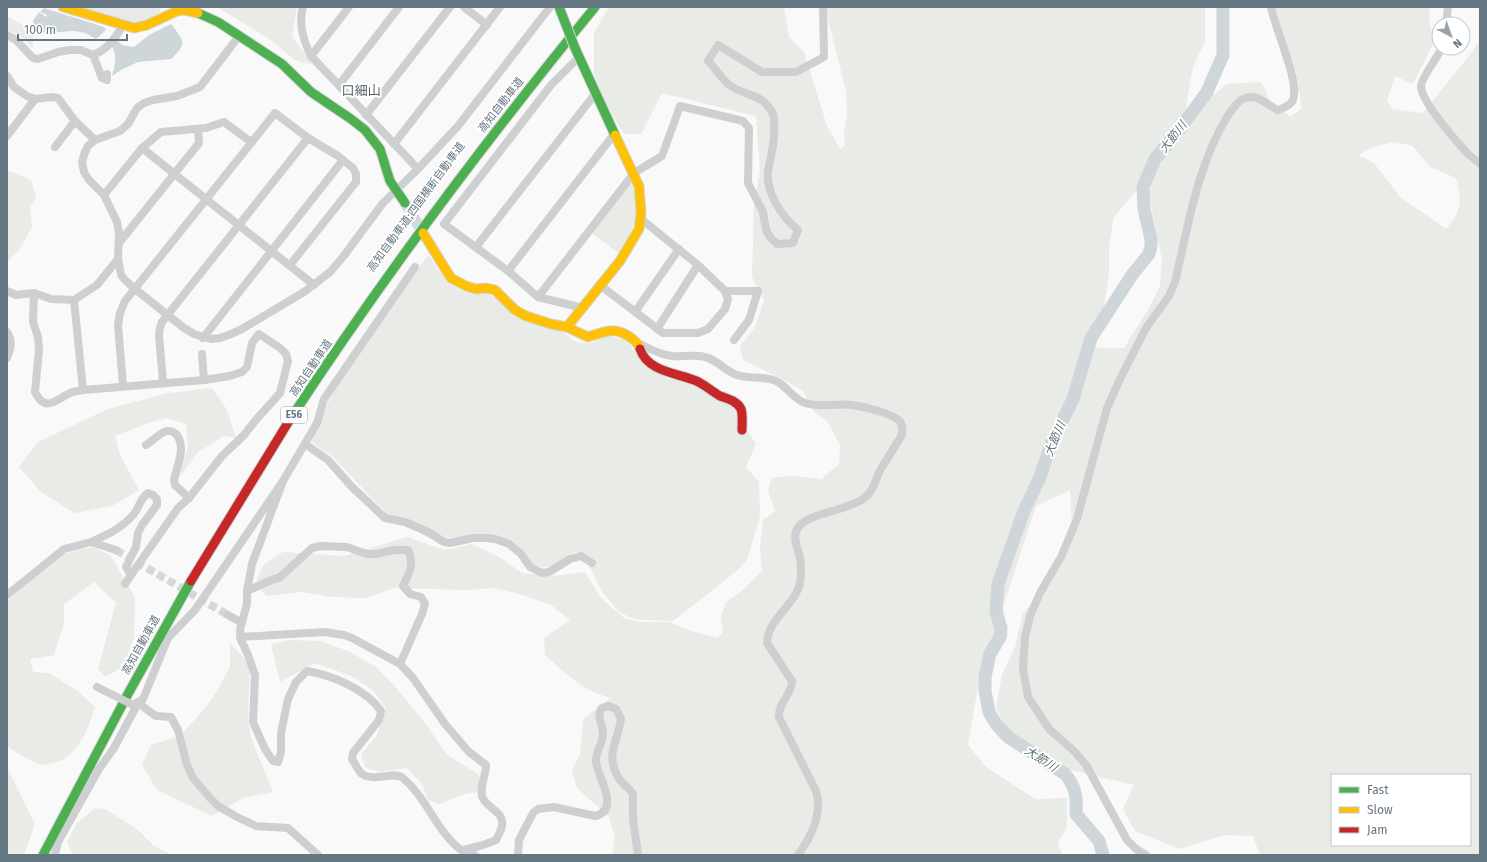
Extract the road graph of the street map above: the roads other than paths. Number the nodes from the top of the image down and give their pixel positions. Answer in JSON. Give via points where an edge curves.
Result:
{"nodes":[{"id":1,"x":63,"y":7,"type":"edge"},
{"id":2,"x":303,"y":7,"type":"edge"},
{"id":3,"x":349,"y":7,"type":"edge"},
{"id":4,"x":399,"y":7,"type":"edge"},
{"id":5,"x":450,"y":7,"type":"edge"},
{"id":6,"x":464,"y":7,"type":"edge"},
{"id":7,"x":500,"y":7,"type":"edge"},
{"id":8,"x":550,"y":7,"type":"edge"},
{"id":9,"x":559,"y":7,"type":"edge"},
{"id":10,"x":585,"y":7,"type":"edge"},
{"id":11,"x":595,"y":7,"type":"edge"},
{"id":12,"x":823,"y":7,"type":"edge"},
{"id":13,"x":1271,"y":7,"type":"edge"},
{"id":14,"x":123,"y":25,"type":"junction"},
{"id":15,"x":487,"y":25,"type":"junction"},
{"id":16,"x":7,"y":35,"type":"edge"},
{"id":17,"x":239,"y":36,"type":"junction"},
{"id":18,"x":93,"y":55,"type":"junction"},
{"id":19,"x":311,"y":56,"type":"junction"},
{"id":20,"x":1438,"y":56,"type":"edge"},
{"id":21,"x":579,"y":57,"type":"junction"},
{"id":22,"x":107,"y":74,"type":"dead end"},
{"id":23,"x":7,"y":76,"type":"edge"},
{"id":24,"x":339,"y":86,"type":"junction"},
{"id":25,"x":595,"y":94,"type":"junction"},
{"id":26,"x":35,"y":99,"type":"junction"},
{"id":27,"x":366,"y":115,"type":"junction"},
{"id":28,"x":75,"y":122,"type":"junction"},
{"id":29,"x":198,"y":129,"type":"junction"},
{"id":30,"x":615,"y":133,"type":"junction"},
{"id":31,"x":7,"y":136,"type":"edge"},
{"id":32,"x":308,"y":138,"type":"junction"},
{"id":33,"x":95,"y":140,"type":"junction"},
{"id":34,"x":251,"y":142,"type":"junction"},
{"id":35,"x":394,"y":144,"type":"junction"},
{"id":36,"x":54,"y":147,"type":"dead end"},
{"id":37,"x":142,"y":148,"type":"junction"},
{"id":38,"x":343,"y":160,"type":"junction"},
{"id":39,"x":1480,"y":164,"type":"edge"},
{"id":40,"x":418,"y":169,"type":"junction"},
{"id":41,"x":634,"y":173,"type":"junction"},
{"id":42,"x":174,"y":174,"type":"junction"},
{"id":43,"x":396,"y":191,"type":"junction"},
{"id":44,"x":104,"y":195,"type":"junction"},
{"id":45,"x":206,"y":199,"type":"junction"},
{"id":46,"x":405,"y":203,"type":"tunnel mouth"},
{"id":47,"x":640,"y":218,"type":"junction"},
{"id":48,"x":239,"y":225,"type":"junction"},
{"id":49,"x":423,"y":233,"type":"tunnel mouth"},
{"id":50,"x":119,"y":243,"type":"junction"},
{"id":51,"x":476,"y":247,"type":"junction"},
{"id":52,"x":679,"y":249,"type":"junction"},
{"id":53,"x":272,"y":250,"type":"junction"},
{"id":54,"x":118,"y":260,"type":"junction"},
{"id":55,"x":290,"y":265,"type":"junction"},
{"id":56,"x":698,"y":265,"type":"junction"},
{"id":57,"x":415,"y":267,"type":"dead end"},
{"id":58,"x":508,"y":271,"type":"junction"},
{"id":59,"x":314,"y":285,"type":"junction"},
{"id":60,"x":600,"y":286,"type":"junction"},
{"id":61,"x":135,"y":289,"type":"junction"},
{"id":62,"x":7,"y":291,"type":"edge"},
{"id":63,"x":725,"y":291,"type":"junction"},
{"id":64,"x":34,"y":293,"type":"junction"},
{"id":65,"x":538,"y":297,"type":"junction"},
{"id":66,"x":74,"y":300,"type":"junction"},
{"id":67,"x":583,"y":308,"type":"junction"},
{"id":68,"x":635,"y":312,"type":"junction"},
{"id":69,"x":167,"y":315,"type":"junction"},
{"id":70,"x":567,"y":328,"type":"junction"},
{"id":71,"x":657,"y":329,"type":"junction"},
{"id":72,"x":343,"y":330,"type":"joint"},
{"id":73,"x":7,"y":332,"type":"edge"},
{"id":74,"x":203,"y":338,"type":"junction"},
{"id":75,"x":734,"y":340,"type":"dead end"},
{"id":76,"x":638,"y":343,"type":"junction"},
{"id":77,"x":202,"y":354,"type":"dead end"},
{"id":78,"x":7,"y":358,"type":"edge"},
{"id":79,"x":204,"y":380,"type":"junction"},
{"id":80,"x":163,"y":382,"type":"junction"},
{"id":81,"x":123,"y":386,"type":"junction"},
{"id":82,"x":83,"y":390,"type":"junction"},
{"id":83,"x":742,"y":430,"type":"dead end"},
{"id":84,"x":305,"y":444,"type":"junction"},
{"id":85,"x":146,"y":446,"type":"dead end"},
{"id":86,"x":283,"y":480,"type":"junction"},
{"id":87,"x":189,"y":498,"type":"junction"},
{"id":88,"x":91,"y":542,"type":"junction"},
{"id":89,"x":116,"y":550,"type":"tunnel mouth"},
{"id":90,"x":592,"y":563,"type":"dead end"},
{"id":91,"x":131,"y":575,"type":"junction"},
{"id":92,"x":124,"y":584,"type":"dead end"},
{"id":93,"x":247,"y":591,"type":"junction"},
{"id":94,"x":7,"y":595,"type":"edge"},
{"id":95,"x":228,"y":615,"type":"tunnel mouth"},
{"id":96,"x":242,"y":623,"type":"junction"},
{"id":97,"x":240,"y":637,"type":"junction"},
{"id":98,"x":400,"y":664,"type":"junction"},
{"id":99,"x":97,"y":687,"type":"dead end"},
{"id":100,"x":135,"y":704,"type":"junction"},
{"id":101,"x":462,"y":851,"type":"junction"},
{"id":102,"x":36,"y":855,"type":"edge"},
{"id":103,"x":43,"y":855,"type":"edge"},
{"id":104,"x":55,"y":855,"type":"edge"},
{"id":105,"x":318,"y":855,"type":"edge"},
{"id":106,"x":475,"y":855,"type":"edge"},
{"id":107,"x":518,"y":855,"type":"edge"},
{"id":108,"x":638,"y":855,"type":"edge"},
{"id":109,"x":798,"y":855,"type":"edge"},
{"id":110,"x":1146,"y":855,"type":"edge"}],
"edges":[{"from":1,"to":14,"type":"main road"},
{"from":2,"to":19,"type":"street","via":[[302,37]]},
{"from":3,"to":19,"type":"street"},
{"from":4,"to":24,"type":"street"},
{"from":5,"to":27,"type":"street"},
{"from":6,"to":15,"type":"street"},
{"from":7,"to":15,"type":"street"},
{"from":8,"to":40,"type":"street","via":[[458,126]]},
{"from":9,"to":21,"type":"main road","bridge":true},
{"from":10,"to":72,"type":"main road","name":"高知自動車道;四国横断自動車道","number":"E56","via":[[521,85],[464,161]]},
{"from":11,"to":103,"type":"main road","name":"高知自動車道","number":"E56","via":[[530,86],[442,201],[323,370],[182,597]]},
{"from":12,"to":41,"type":"street","via":[[824,57],[796,72],[762,72],[718,45],[708,61],[729,85],[763,100],[772,113],[774,146],[768,182],[782,215],[798,230],[793,243],[777,244],[766,230],[763,212],[748,183],[749,128],[743,121],[680,106],[662,156]]},
{"from":13,"to":110,"type":"street","via":[[1289,64],[1293,100],[1288,106],[1278,110],[1262,99],[1243,99],[1232,109],[1208,155],[1196,193],[1175,282],[1169,296],[1146,328],[1114,393],[1103,422],[1076,519],[1061,557],[1037,599],[1025,637],[1022,669],[1028,697],[1034,708],[1049,729],[1086,765],[1127,840]]},
{"from":14,"to":17,"type":"main road","via":[[141,28],[168,13],[185,10],[210,17]]},
{"from":14,"to":18,"type":"street","via":[[101,52]]},
{"from":15,"to":35,"type":"street"},
{"from":16,"to":18,"type":"street","via":[[16,40],[33,58],[38,59],[70,50],[81,50]]},
{"from":17,"to":33,"type":"street","via":[[200,87],[177,96],[144,103],[137,108],[128,124],[120,131]]},
{"from":17,"to":43,"type":"main road","via":[[287,68],[307,89],[362,127],[377,144],[390,182]]},
{"from":18,"to":22,"type":"street","via":[[102,78],[107,80]]},
{"from":19,"to":24,"type":"street"},
{"from":20,"to":39,"type":"street","via":[[1423,79],[1421,86],[1425,99],[1467,154]]},
{"from":21,"to":25,"type":"main road"},
{"from":21,"to":51,"type":"street","via":[[551,85],[444,224]]},
{"from":23,"to":26,"type":"street","via":[[14,87]]},
{"from":24,"to":27,"type":"street"},
{"from":25,"to":30,"type":"main road"},
{"from":25,"to":51,"type":"street"},
{"from":26,"to":28,"type":"street","via":[[58,98]]},
{"from":26,"to":31,"type":"street"},
{"from":27,"to":35,"type":"street"},
{"from":28,"to":33,"type":"street"},
{"from":28,"to":36,"type":"street"},
{"from":29,"to":34,"type":"street","via":[[224,122]]},
{"from":29,"to":37,"type":"street","via":[[161,132]]},
{"from":29,"to":42,"type":"street","via":[[198,143]]},
{"from":30,"to":41,"type":"main road"},
{"from":30,"to":58,"type":"street"},
{"from":32,"to":34,"type":"street","via":[[275,113]]},
{"from":32,"to":38,"type":"street"},
{"from":32,"to":48,"type":"street"},
{"from":33,"to":44,"type":"street","via":[[88,146],[82,162],[89,180]]},
{"from":34,"to":45,"type":"street"},
{"from":35,"to":40,"type":"street"},
{"from":37,"to":42,"type":"street"},
{"from":37,"to":44,"type":"street"},
{"from":38,"to":53,"type":"street"},
{"from":38,"to":55,"type":"street","via":[[353,168],[356,182]]},
{"from":40,"to":43,"type":"street"},
{"from":41,"to":47,"type":"main road","via":[[641,201]]},
{"from":41,"to":65,"type":"street"},
{"from":42,"to":45,"type":"street"},
{"from":42,"to":50,"type":"street"},
{"from":43,"to":46,"type":"main road"},
{"from":43,"to":59,"type":"street","via":[[383,203],[330,272]]},
{"from":44,"to":50,"type":"street","via":[[117,222]]},
{"from":45,"to":48,"type":"street"},
{"from":45,"to":61,"type":"street"},
{"from":47,"to":52,"type":"street"},
{"from":47,"to":60,"type":"main road","via":[[639,229],[620,261]]},
{"from":48,"to":53,"type":"street"},
{"from":48,"to":69,"type":"street"},
{"from":49,"to":70,"type":"main road","via":[[451,278],[476,289],[495,290],[515,310],[526,316]]},
{"from":50,"to":54,"type":"street"},
{"from":51,"to":58,"type":"street"},
{"from":52,"to":56,"type":"street"},
{"from":52,"to":68,"type":"street"},
{"from":53,"to":55,"type":"street"},
{"from":53,"to":74,"type":"street"},
{"from":54,"to":61,"type":"street","via":[[121,275]]},
{"from":54,"to":66,"type":"street","via":[[98,285]]},
{"from":55,"to":59,"type":"street"},
{"from":56,"to":63,"type":"street"},
{"from":56,"to":71,"type":"street"},
{"from":57,"to":84,"type":"street","via":[[324,399],[317,423]]},
{"from":58,"to":65,"type":"street"},
{"from":59,"to":74,"type":"street","via":[[242,329],[220,338]]},
{"from":60,"to":67,"type":"main road"},
{"from":60,"to":68,"type":"street"},
{"from":61,"to":69,"type":"street"},
{"from":61,"to":81,"type":"street","via":[[125,301],[118,325]]},
{"from":62,"to":64,"type":"street","via":[[16,295]]},
{"from":63,"to":71,"type":"street","via":[[728,299],[725,309],[708,329],[698,333],[663,333]]},
{"from":63,"to":75,"type":"street","via":[[758,290],[749,320]]},
{"from":64,"to":66,"type":"street","via":[[51,299]]},
{"from":64,"to":82,"type":"street","via":[[33,322],[39,350],[35,392],[44,402],[55,403],[70,393]]},
{"from":65,"to":67,"type":"street"},
{"from":66,"to":82,"type":"street"},
{"from":67,"to":70,"type":"main road"},
{"from":68,"to":71,"type":"street"},
{"from":69,"to":74,"type":"street"},
{"from":69,"to":80,"type":"street","via":[[160,328]]},
{"from":70,"to":76,"type":"main road","via":[[588,337],[600,332],[616,331],[628,335]]},
{"from":72,"to":102,"type":"main road","name":"高知自動車道","number":"E56","via":[[222,517],[173,599]]},
{"from":73,"to":78,"type":"street","via":[[11,338]]},
{"from":76,"to":83,"type":"main road","via":[[651,363],[667,372],[695,380],[737,403],[741,409]]},
{"from":76,"to":109,"type":"street","via":[[670,356],[704,356],[718,362],[731,373],[776,381],[805,403],[818,406],[851,405],[897,417],[903,428],[902,435],[880,470],[869,494],[861,501],[817,516],[798,527],[795,538],[800,560],[800,583],[767,638],[767,642],[792,681],[780,708],[779,717],[816,791],[818,800],[814,827]]},
{"from":77,"to":79,"type":"street"},
{"from":79,"to":80,"type":"street"},
{"from":79,"to":87,"type":"street","via":[[230,376],[247,368],[252,343],[259,334],[280,348],[288,361],[280,393],[222,456]]},
{"from":80,"to":81,"type":"street"},
{"from":81,"to":82,"type":"street"},
{"from":84,"to":86,"type":"street"},
{"from":84,"to":90,"type":"street","via":[[328,460],[385,518],[405,522],[444,542],[485,538],[509,544],[521,554],[530,568],[537,572],[549,572],[581,556]]},
{"from":85,"to":87,"type":"street","via":[[163,432],[174,432],[180,439],[182,447],[174,480]]},
{"from":86,"to":93,"type":"street","via":[[259,542]]},
{"from":86,"to":100,"type":"street","via":[[195,610],[168,638],[143,699]]},
{"from":87,"to":91,"type":"street","via":[[178,508]]},
{"from":88,"to":89,"type":"street"},
{"from":88,"to":91,"type":"street","via":[[124,526],[135,512],[141,498],[148,493],[153,495],[157,499],[157,505],[142,525],[136,547],[126,567]]},
{"from":88,"to":94,"type":"street","via":[[60,551]]},
{"from":91,"to":92,"type":"street"},
{"from":93,"to":96,"type":"street","via":[[248,604]]},
{"from":93,"to":98,"type":"street","via":[[279,578],[312,548],[348,547],[367,554],[408,550],[412,564],[403,586],[410,594],[421,597],[425,604]]},
{"from":95,"to":96,"type":"street"},
{"from":96,"to":97,"type":"street"},
{"from":97,"to":98,"type":"street","via":[[324,632],[344,634]]},
{"from":97,"to":101,"type":"street","via":[[255,675],[253,722],[273,761],[278,762],[281,752],[281,733],[288,699],[296,682],[307,671],[320,673],[356,689],[375,702],[381,711],[379,720],[352,753],[355,764],[362,774],[374,778],[396,775],[403,778],[438,825]]},
{"from":98,"to":101,"type":"street","via":[[445,724],[469,752],[486,765],[481,787],[482,797],[501,817],[502,825],[496,840],[484,846]]},
{"from":99,"to":100,"type":"street","bridge":true},
{"from":100,"to":104,"type":"street","via":[[114,748],[99,769],[58,842]]},
{"from":100,"to":105,"type":"street","via":[[156,716],[171,717],[178,730],[193,778],[218,806],[256,826],[288,828]]},
{"from":101,"to":106,"type":"street"},
{"from":107,"to":108,"type":"street","via":[[519,840],[538,809],[554,807],[596,816],[607,808],[607,796],[596,759],[603,733],[600,713],[602,708],[608,706],[616,709],[621,719],[614,743],[613,766],[618,778],[633,794],[633,819]]}]}
